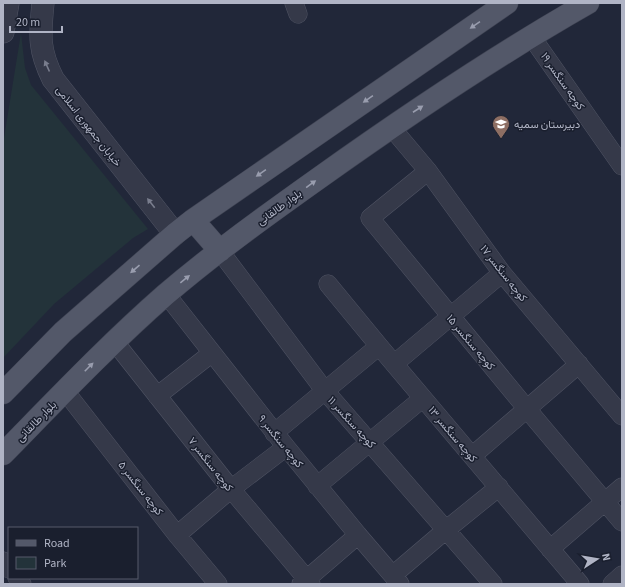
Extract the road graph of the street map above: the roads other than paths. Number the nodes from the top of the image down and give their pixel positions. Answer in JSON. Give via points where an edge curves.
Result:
{"nodes":[{"id":1,"x":8,"y":3,"type":"edge"},
{"id":2,"x":507,"y":3,"type":"edge"},
{"id":3,"x":588,"y":3,"type":"edge"},
{"id":4,"x":38,"y":4,"type":"edge"},
{"id":5,"x":3,"y":32,"type":"edge"},
{"id":6,"x":531,"y":36,"type":"junction"},
{"id":7,"x":391,"y":127,"type":"junction"},
{"id":8,"x":622,"y":166,"type":"edge"},
{"id":9,"x":428,"y":171,"type":"junction"},
{"id":10,"x":193,"y":220,"type":"junction"},
{"id":11,"x":175,"y":234,"type":"junction"},
{"id":12,"x":220,"y":251,"type":"junction"},
{"id":13,"x":502,"y":273,"type":"junction"},
{"id":14,"x":328,"y":284,"type":"dead end"},
{"id":15,"x":166,"y":294,"type":"junction"},
{"id":16,"x":450,"y":316,"type":"junction"},
{"id":17,"x":114,"y":341,"type":"junction"},
{"id":18,"x":379,"y":346,"type":"junction"},
{"id":19,"x":212,"y":353,"type":"junction"},
{"id":20,"x":394,"y":364,"type":"junction"},
{"id":21,"x":579,"y":364,"type":"junction"},
{"id":22,"x":65,"y":390,"type":"junction"},
{"id":23,"x":325,"y":391,"type":"junction"},
{"id":24,"x":3,"y":393,"type":"edge"},
{"id":25,"x":158,"y":396,"type":"junction"},
{"id":26,"x":423,"y":398,"type":"junction"},
{"id":27,"x":527,"y":409,"type":"junction"},
{"id":28,"x":622,"y":416,"type":"edge"},
{"id":29,"x":274,"y":433,"type":"junction"},
{"id":30,"x":370,"y":442,"type":"junction"},
{"id":31,"x":286,"y":447,"type":"junction"},
{"id":32,"x":3,"y":454,"type":"edge"},
{"id":33,"x":472,"y":456,"type":"junction"},
{"id":34,"x":317,"y":486,"type":"junction"},
{"id":35,"x":498,"y":487,"type":"junction"},
{"id":36,"x":622,"y":487,"type":"edge"},
{"id":37,"x":231,"y":489,"type":"junction"},
{"id":38,"x":605,"y":502,"type":"junction"},
{"id":39,"x":622,"y":522,"type":"edge"},
{"id":40,"x":447,"y":529,"type":"junction"},
{"id":41,"x":177,"y":535,"type":"junction"},
{"id":42,"x":358,"y":535,"type":"junction"},
{"id":43,"x":550,"y":549,"type":"junction"},
{"id":44,"x":622,"y":575,"type":"edge"},
{"id":45,"x":397,"y":580,"type":"edge"},
{"id":46,"x":307,"y":582,"type":"edge"},
{"id":47,"x":218,"y":584,"type":"edge"},
{"id":48,"x":494,"y":584,"type":"edge"},
{"id":49,"x":580,"y":584,"type":"edge"},
{"id":50,"x":612,"y":584,"type":"edge"}],
"edges":[{"from":1,"to":5,"type":"street"},
{"from":2,"to":10,"type":"main road","one_way":true},
{"from":3,"to":6,"type":"main road","name":"بلوار طالقانی"},
{"from":11,"to":4,"type":"street","name":"خیابان جمهوری اسلامی","one_way":true,"via":[[53,79],[42,53]]},
{"from":7,"to":6,"type":"main road","name":"بلوار طالقانی","one_way":true},
{"from":6,"to":8,"type":"street","name":"کوچه سنگسر ۱۹"},
{"from":7,"to":9,"type":"street","name":"کوچه سنگسر ۱۷"},
{"from":12,"to":7,"type":"main road","name":"بلوار طالقانی","one_way":true},
{"from":9,"to":13,"type":"street","name":"کوچه سنگسر ۱۷"},
{"from":9,"to":16,"type":"street","name":"کوچه سنگسر ۱۵","via":[[370,218]]},
{"from":10,"to":11,"type":"main road"},
{"from":10,"to":12,"type":"main road"},
{"from":11,"to":24,"type":"main road","one_way":true,"via":[[63,332]]},
{"from":15,"to":12,"type":"main road","name":"بلوار طالقانی","one_way":true},
{"from":12,"to":23,"type":"street","name":"کوچه سنگسر ۱۱"},
{"from":13,"to":16,"type":"street"},
{"from":13,"to":21,"type":"street","name":"کوچه سنگسر ۱۷"},
{"from":14,"to":18,"type":"street","name":"کوچه سنگسر ۱۳"},
{"from":15,"to":17,"type":"main road","name":"بلوار طالقانی"},
{"from":15,"to":19,"type":"street","name":"کوچه سنگسر ۹"},
{"from":16,"to":20,"type":"street"},
{"from":16,"to":27,"type":"street","name":"کوچه سنگسر ۱۵"},
{"from":22,"to":17,"type":"main road","name":"بلوار طالقانی","one_way":true},
{"from":17,"to":25,"type":"street","name":"کوچه سنگسر ۷"},
{"from":18,"to":20,"type":"street","name":"کوچه سنگسر ۱۳"},
{"from":18,"to":23,"type":"street"},
{"from":19,"to":25,"type":"street"},
{"from":19,"to":29,"type":"street","name":"کوچه سنگسر ۹"},
{"from":20,"to":26,"type":"street","name":"کوچه سنگسر ۱۳"},
{"from":21,"to":27,"type":"street"},
{"from":21,"to":28,"type":"street","name":"کوچه سنگسر ۱۷"},
{"from":22,"to":32,"type":"main road","name":"بلوار طالقانی"},
{"from":22,"to":41,"type":"street","name":"کوچه سنگسر ۵"},
{"from":23,"to":29,"type":"street"},
{"from":23,"to":30,"type":"street","name":"کوچه سنگسر ۱۱"},
{"from":25,"to":37,"type":"street","name":"کوچه سنگسر ۷"},
{"from":26,"to":30,"type":"street"},
{"from":26,"to":33,"type":"street","name":"کوچه سنگسر ۱۳"},
{"from":27,"to":33,"type":"street"},
{"from":27,"to":38,"type":"street","name":"کوچه سنگسر ۱۵"},
{"from":29,"to":31,"type":"street","name":"کوچه سنگسر ۹"},
{"from":30,"to":34,"type":"street"},
{"from":30,"to":40,"type":"street","name":"کوچه سنگسر ۱۱"},
{"from":31,"to":34,"type":"street","name":"کوچه سنگسر ۹"},
{"from":31,"to":37,"type":"street"},
{"from":33,"to":35,"type":"street","name":"کوچه سنگسر ۱۳"},
{"from":34,"to":42,"type":"street","name":"کوچه سنگسر ۹"},
{"from":35,"to":40,"type":"street"},
{"from":35,"to":43,"type":"street","name":"کوچه سنگسر ۱۳"},
{"from":36,"to":38,"type":"street"},
{"from":37,"to":41,"type":"street"},
{"from":37,"to":46,"type":"street","name":"کوچه سنگسر ۷"},
{"from":38,"to":39,"type":"street","name":"کوچه سنگسر ۱۵"},
{"from":38,"to":43,"type":"street"},
{"from":40,"to":45,"type":"street"},
{"from":40,"to":48,"type":"street","name":"کوچه سنگسر ۱۱"},
{"from":41,"to":47,"type":"street","name":"کوچه سنگسر ۵"},
{"from":42,"to":45,"type":"street","name":"کوچه سنگسر ۹"},
{"from":42,"to":46,"type":"street"},
{"from":43,"to":49,"type":"street","name":"کوچه سنگسر ۱۳"},
{"from":44,"to":50,"type":"street"}]}
